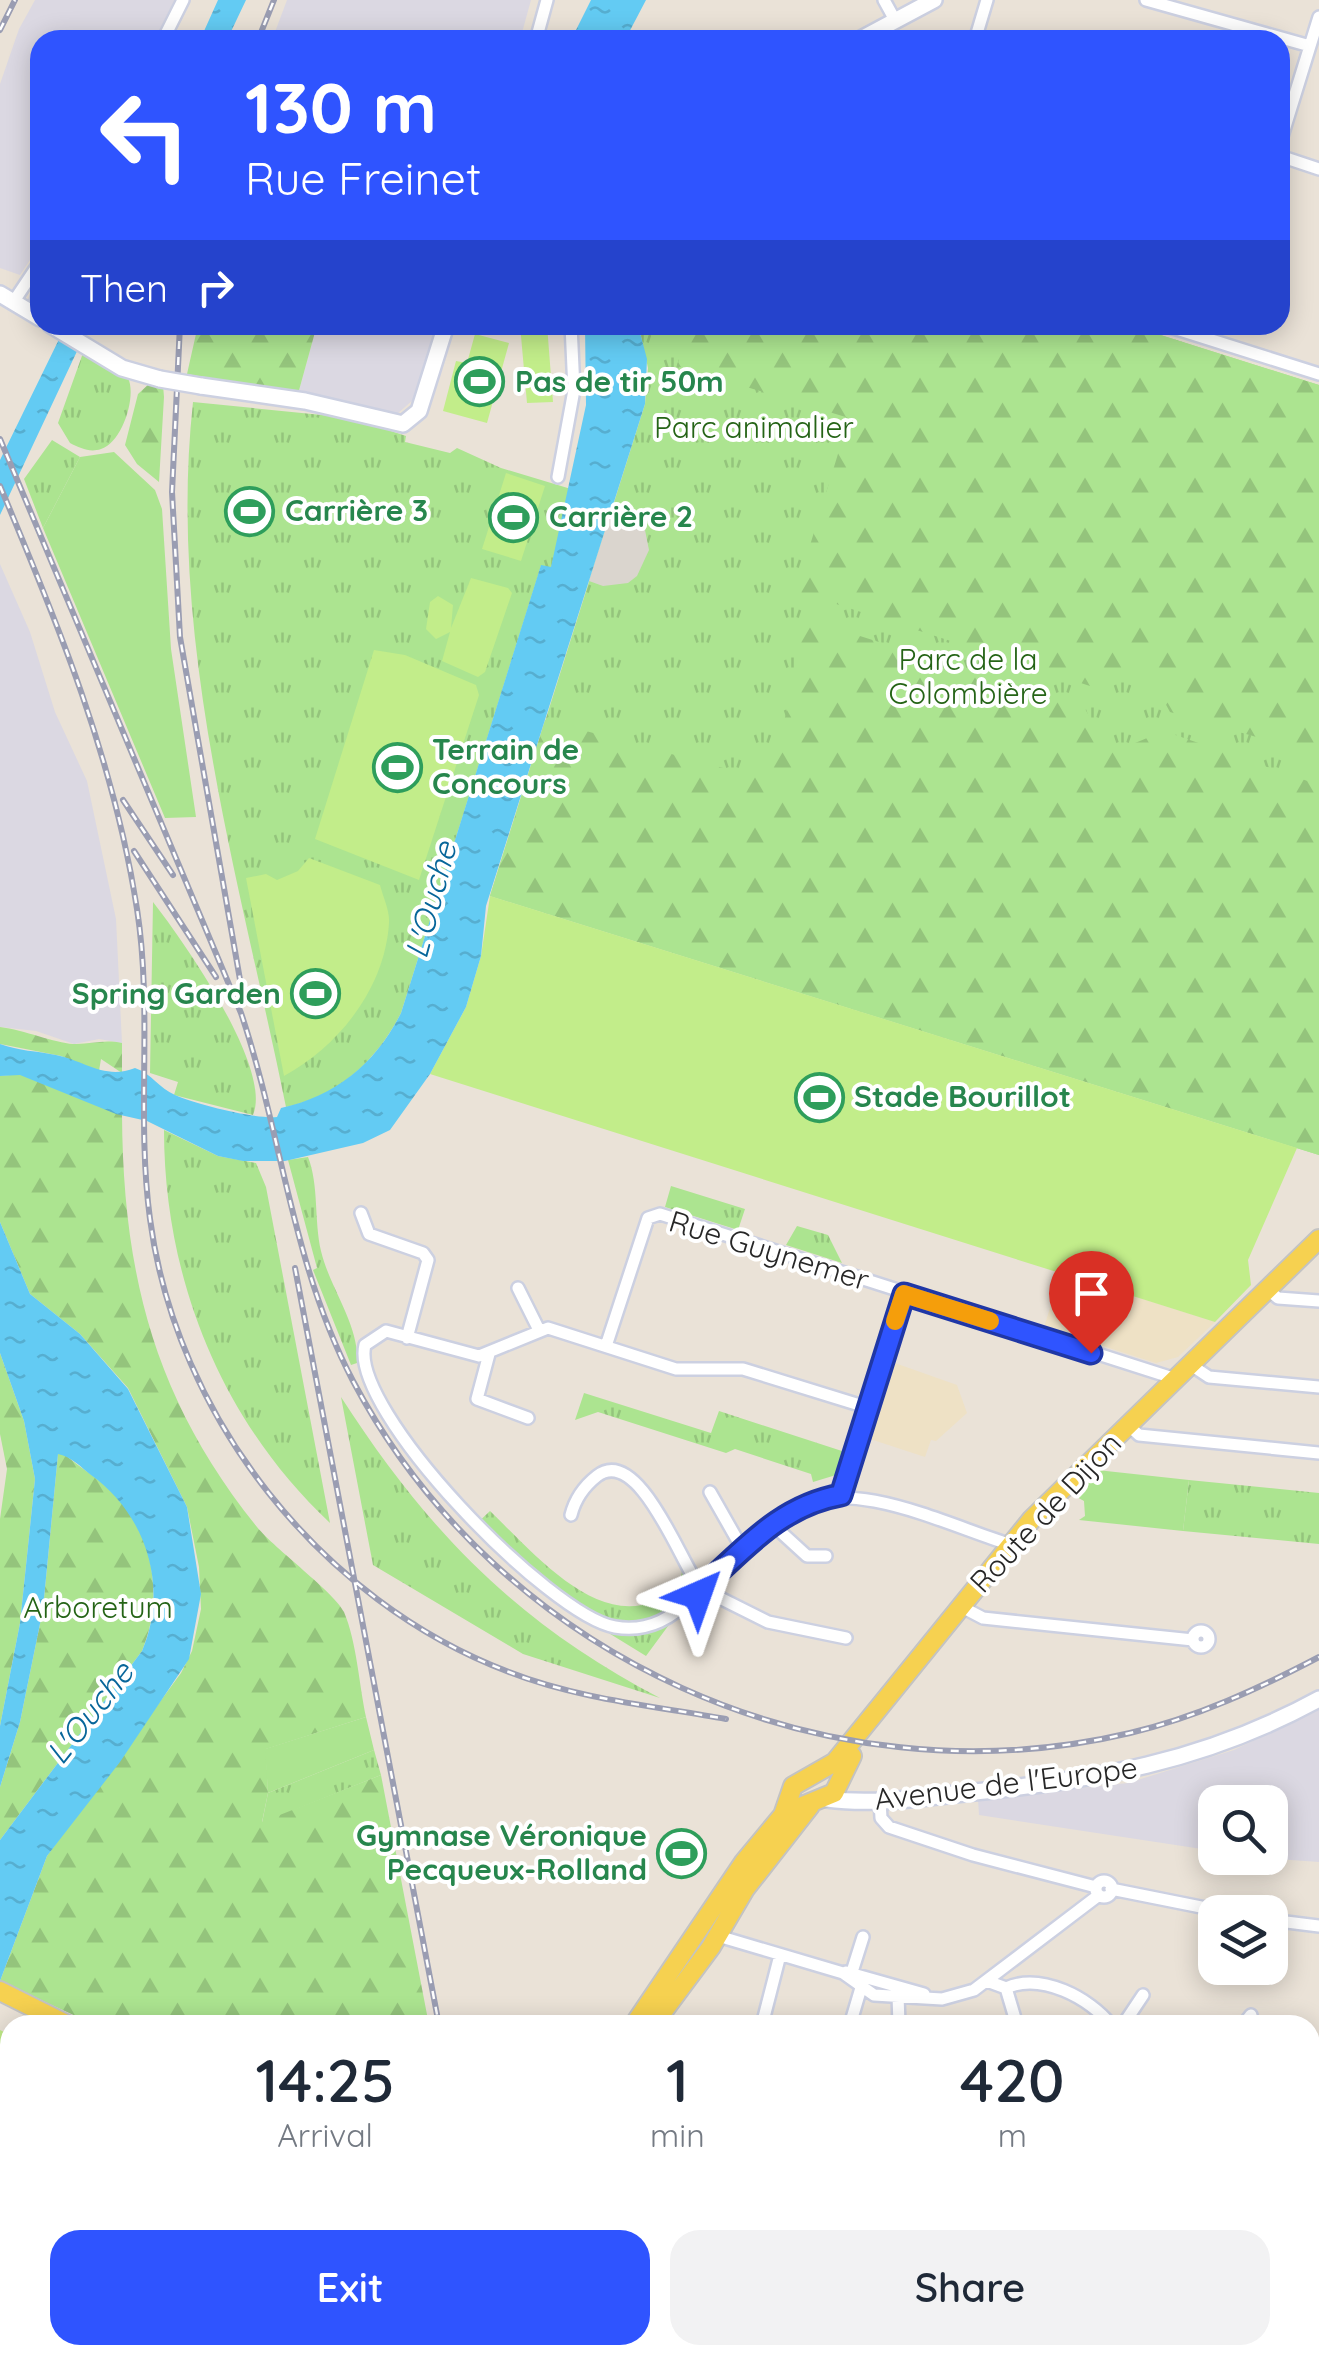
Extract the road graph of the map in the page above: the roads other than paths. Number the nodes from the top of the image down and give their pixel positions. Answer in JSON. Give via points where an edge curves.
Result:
{"nodes":[{"id":1,"x":183,"y":0,"type":"edge"},
{"id":2,"x":546,"y":0,"type":"edge"},
{"id":3,"x":884,"y":0,"type":"edge"},
{"id":4,"x":934,"y":0,"type":"edge"},
{"id":5,"x":987,"y":0,"type":"edge"},
{"id":6,"x":1146,"y":0,"type":"edge"},
{"id":7,"x":1319,"y":18,"type":"edge"},
{"id":8,"x":895,"y":20,"type":"junction"},
{"id":9,"x":169,"y":30,"type":"edge"},
{"id":10,"x":538,"y":30,"type":"edge"},
{"id":11,"x":877,"y":30,"type":"edge"},
{"id":12,"x":978,"y":30,"type":"edge"},
{"id":13,"x":1253,"y":30,"type":"edge"},
{"id":14,"x":1290,"y":40,"type":"edge"},
{"id":15,"x":1310,"y":46,"type":"junction"},
{"id":16,"x":1290,"y":111,"type":"edge"},
{"id":17,"x":1290,"y":159,"type":"edge"},
{"id":18,"x":1319,"y":169,"type":"edge"},
{"id":19,"x":30,"y":273,"type":"edge"},
{"id":20,"x":7,"y":297,"type":"edge"},
{"id":21,"x":30,"y":311,"type":"edge"},
{"id":22,"x":66,"y":335,"type":"edge"},
{"id":23,"x":443,"y":335,"type":"edge"},
{"id":24,"x":571,"y":335,"type":"edge"},
{"id":25,"x":1196,"y":335,"type":"edge"},
{"id":26,"x":1319,"y":374,"type":"edge"},
{"id":27,"x":558,"y":476,"type":"dead end"},
{"id":28,"x":361,"y":1213,"type":"dead end"},
{"id":29,"x":1319,"y":1238,"type":"edge"},
{"id":30,"x":518,"y":1288,"type":"dead end"},
{"id":31,"x":1268,"y":1288,"type":"junction"},
{"id":32,"x":904,"y":1294,"type":"junction"},
{"id":33,"x":1319,"y":1302,"type":"edge"},
{"id":34,"x":538,"y":1330,"type":"junction"},
{"id":35,"x":407,"y":1338,"type":"junction"},
{"id":36,"x":606,"y":1346,"type":"junction"},
{"id":37,"x":490,"y":1354,"type":"junction"},
{"id":38,"x":1191,"y":1364,"type":"junction"},
{"id":39,"x":1176,"y":1379,"type":"junction"},
{"id":40,"x":1319,"y":1387,"type":"edge"},
{"id":41,"x":866,"y":1407,"type":"junction"},
{"id":42,"x":528,"y":1418,"type":"dead end"},
{"id":43,"x":1128,"y":1425,"type":"junction"},
{"id":44,"x":1319,"y":1453,"type":"edge"},
{"id":45,"x":710,"y":1492,"type":"dead end"},
{"id":46,"x":841,"y":1495,"type":"junction"},
{"id":47,"x":571,"y":1515,"type":"dead end"},
{"id":48,"x":772,"y":1524,"type":"junction"},
{"id":49,"x":1009,"y":1544,"type":"junction"},
{"id":50,"x":743,"y":1550,"type":"junction"},
{"id":51,"x":826,"y":1556,"type":"dead end"},
{"id":52,"x":703,"y":1587,"type":"junction"},
{"id":53,"x":960,"y":1606,"type":"junction"},
{"id":54,"x":846,"y":1638,"type":"dead end"},
{"id":55,"x":1193,"y":1640,"type":"dead end"},
{"id":56,"x":1319,"y":1700,"type":"edge"},
{"id":57,"x":827,"y":1787,"type":"junction"},
{"id":58,"x":790,"y":1798,"type":"junction"},
{"id":59,"x":880,"y":1801,"type":"junction"},
{"id":60,"x":1097,"y":1891,"type":"junction"},
{"id":61,"x":720,"y":1902,"type":"junction"},
{"id":62,"x":1198,"y":1906,"type":"edge"},
{"id":63,"x":1288,"y":1922,"type":"edge"},
{"id":64,"x":1319,"y":1926,"type":"edge"},
{"id":65,"x":718,"y":1936,"type":"junction"},
{"id":66,"x":863,"y":1937,"type":"dead end"},
{"id":67,"x":780,"y":1955,"type":"junction"},
{"id":68,"x":682,"y":1956,"type":"junction"},
{"id":69,"x":1008,"y":1966,"type":"junction"},
{"id":70,"x":854,"y":1977,"type":"junction"},
{"id":71,"x":987,"y":1980,"type":"junction"},
{"id":72,"x":1011,"y":1985,"type":"junction"},
{"id":73,"x":898,"y":1992,"type":"junction"},
{"id":74,"x":1,"y":1995,"type":"edge"},
{"id":75,"x":1144,"y":1995,"type":"dead end"},
{"id":76,"x":32,"y":2015,"type":"edge"},
{"id":77,"x":46,"y":2015,"type":"edge"},
{"id":78,"x":644,"y":2015,"type":"edge"},
{"id":79,"x":668,"y":2015,"type":"edge"},
{"id":80,"x":765,"y":2015,"type":"edge"},
{"id":81,"x":851,"y":2015,"type":"edge"},
{"id":82,"x":899,"y":2015,"type":"edge"},
{"id":83,"x":1016,"y":2015,"type":"edge"},
{"id":84,"x":1102,"y":2015,"type":"edge"},
{"id":85,"x":1129,"y":2015,"type":"edge"}],
"edges":[{"from":1,"to":9,"type":"street"},
{"from":2,"to":10,"type":"street"},
{"from":3,"to":8,"type":"street"},
{"from":4,"to":8,"type":"street"},
{"from":5,"to":12,"type":"street"},
{"from":6,"to":13,"type":"street"},
{"from":7,"to":15,"type":"street"},
{"from":8,"to":11,"type":"street"},
{"from":14,"to":15,"type":"street"},
{"from":15,"to":16,"type":"street"},
{"from":17,"to":18,"type":"street"},
{"from":19,"to":20,"type":"street"},
{"from":20,"to":21,"type":"street"},
{"from":22,"to":23,"type":"street","bridge":true,"via":[[122,368],[403,424],[420,410]]},
{"from":24,"to":27,"type":"street","via":[[574,390]]},
{"from":25,"to":26,"type":"street"},
{"from":28,"to":35,"type":"street","via":[[369,1234],[428,1260]]},
{"from":29,"to":31,"type":"main road","name":"Route de Dijon"},
{"from":30,"to":34,"type":"street"},
{"from":31,"to":33,"type":"street","via":[[1278,1298]]},
{"from":31,"to":38,"type":"main road","name":"Route de Dijon"},
{"from":32,"to":36,"type":"street","name":"Rue Guynemer","via":[[660,1214],[648,1218]]},
{"from":32,"to":39,"type":"street","name":"Rue Guynemer"},
{"from":32,"to":41,"type":"street"},
{"from":34,"to":36,"type":"street"},
{"from":34,"to":37,"type":"street"},
{"from":35,"to":37,"type":"street","via":[[468,1355]]},
{"from":35,"to":52,"type":"street","via":[[386,1331],[369,1340],[364,1370],[430,1473],[502,1551],[600,1623],[640,1628],[665,1620]]},
{"from":36,"to":41,"type":"street","via":[[676,1369],[742,1368]]},
{"from":37,"to":42,"type":"street","via":[[478,1399]]},
{"from":38,"to":39,"type":"main road","name":"Route de Dijon"},
{"from":38,"to":40,"type":"street","via":[[1208,1377]]},
{"from":39,"to":43,"type":"main road","name":"Route de Dijon"},
{"from":41,"to":46,"type":"street"},
{"from":43,"to":44,"type":"street","via":[[1139,1435]]},
{"from":43,"to":49,"type":"main road","name":"Route de Dijon"},
{"from":45,"to":50,"type":"street"},
{"from":46,"to":48,"type":"street","via":[[796,1507]]},
{"from":46,"to":49,"type":"street"},
{"from":47,"to":52,"type":"street","via":[[576,1498],[596,1477],[612,1471],[631,1477]]},
{"from":48,"to":50,"type":"street"},
{"from":48,"to":51,"type":"street","via":[[807,1556]]},
{"from":49,"to":53,"type":"main road","name":"Route de Dijon"},
{"from":50,"to":52,"type":"street"},
{"from":52,"to":54,"type":"street","via":[[768,1622]]},
{"from":53,"to":55,"type":"street","via":[[984,1618]]},
{"from":53,"to":57,"type":"main road","name":"Route de Dijon"},
{"from":56,"to":59,"type":"street","name":"Avenue de l'Europe","via":[[1208,1751],[1136,1771]]},
{"from":57,"to":58,"type":"main road","via":[[800,1807]]},
{"from":57,"to":58,"type":"main road","name":"Route de Dijon","via":[[796,1782]]},
{"from":57,"to":59,"type":"street","name":"Avenue de l'Europe"},
{"from":57,"to":65,"type":"main road","name":"Route de Dijon","via":[[745,1889]]},
{"from":58,"to":61,"type":"main road","name":"Route de Dijon"},
{"from":59,"to":60,"type":"street","via":[[884,1823],[896,1830]]},
{"from":60,"to":62,"type":"street"},
{"from":60,"to":69,"type":"street"},
{"from":61,"to":65,"type":"street"},
{"from":61,"to":68,"type":"main road","name":"Route de Dijon"},
{"from":63,"to":64,"type":"street"},
{"from":65,"to":67,"type":"street"},
{"from":65,"to":68,"type":"street","name":"Route de Dijon"},
{"from":65,"to":79,"type":"main road","name":"Route de Dijon"},
{"from":66,"to":70,"type":"street"},
{"from":67,"to":70,"type":"street"},
{"from":67,"to":80,"type":"street"},
{"from":68,"to":78,"type":"main road","name":"Route de Dijon"},
{"from":69,"to":71,"type":"street"},
{"from":69,"to":72,"type":"street"},
{"from":70,"to":73,"type":"street"},
{"from":70,"to":81,"type":"street"},
{"from":71,"to":72,"type":"street"},
{"from":71,"to":73,"type":"street","via":[[960,1996]]},
{"from":72,"to":83,"type":"street"},
{"from":72,"to":84,"type":"street","via":[[1088,2000]]},
{"from":73,"to":82,"type":"street"},
{"from":74,"to":76,"type":"main road"},
{"from":74,"to":77,"type":"main road"},
{"from":75,"to":85,"type":"street"}]}
